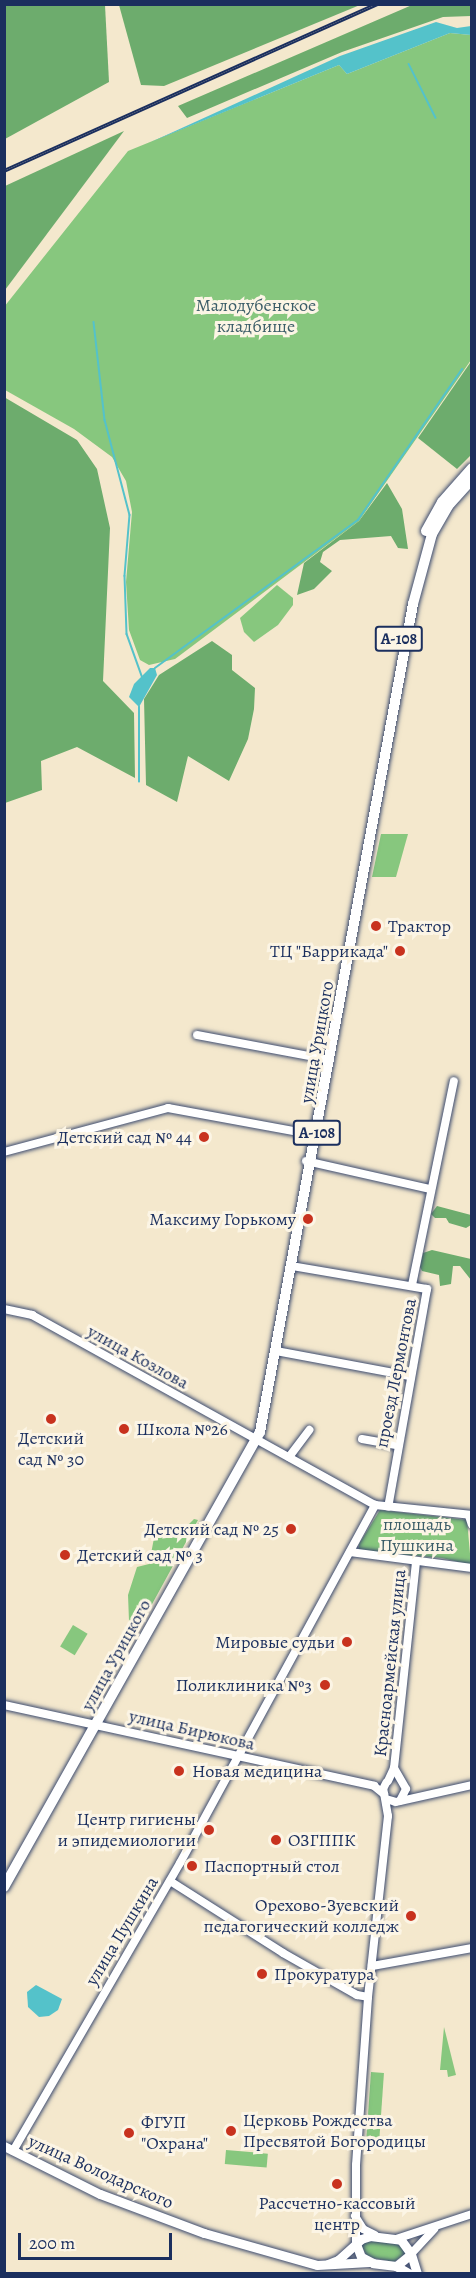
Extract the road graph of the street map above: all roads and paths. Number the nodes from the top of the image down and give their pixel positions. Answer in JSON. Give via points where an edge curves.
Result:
{"nodes":[{"id":1,"x":471,"y":468,"type":"edge"},
{"id":2,"x":471,"y":479,"type":"edge"},
{"id":3,"x":369,"y":826,"type":"junction"},
{"id":4,"x":197,"y":1035,"type":"dead end"},
{"id":5,"x":327,"y":1059,"type":"junction"},
{"id":6,"x":454,"y":1081,"type":"dead end"},
{"id":7,"x":310,"y":1134,"type":"junction"},
{"id":8,"x":4,"y":1152,"type":"edge"},
{"id":9,"x":308,"y":1161,"type":"junction"},
{"id":10,"x":430,"y":1189,"type":"junction"},
{"id":11,"x":292,"y":1266,"type":"junction"},
{"id":12,"x":412,"y":1285,"type":"junction"},
{"id":13,"x":4,"y":1310,"type":"edge"},
{"id":14,"x":276,"y":1351,"type":"junction"},
{"id":15,"x":410,"y":1376,"type":"junction"},
{"id":16,"x":309,"y":1430,"type":"dead end"},
{"id":17,"x":255,"y":1438,"type":"junction"},
{"id":18,"x":362,"y":1439,"type":"dead end"},
{"id":19,"x":398,"y":1445,"type":"junction"},
{"id":20,"x":289,"y":1457,"type":"junction"},
{"id":21,"x":375,"y":1505,"type":"junction"},
{"id":22,"x":388,"y":1507,"type":"junction"},
{"id":23,"x":471,"y":1519,"type":"edge"},
{"id":24,"x":350,"y":1552,"type":"junction"},
{"id":25,"x":416,"y":1562,"type":"junction"},
{"id":26,"x":471,"y":1568,"type":"edge"},
{"id":27,"x":4,"y":1705,"type":"edge"},
{"id":28,"x":96,"y":1725,"type":"junction"},
{"id":29,"x":240,"y":1756,"type":"junction"},
{"id":30,"x":394,"y":1768,"type":"junction"},
{"id":31,"x":387,"y":1782,"type":"junction"},
{"id":32,"x":402,"y":1782,"type":"junction"},
{"id":33,"x":471,"y":1785,"type":"edge"},
{"id":34,"x":374,"y":1786,"type":"junction"},
{"id":35,"x":420,"y":1794,"type":"junction"},
{"id":36,"x":385,"y":1796,"type":"junction"},
{"id":37,"x":398,"y":1801,"type":"junction"},
{"id":38,"x":388,"y":1816,"type":"junction"},
{"id":39,"x":170,"y":1881,"type":"junction"},
{"id":40,"x":4,"y":1887,"type":"edge"},
{"id":41,"x":471,"y":1948,"type":"edge"},
{"id":42,"x":372,"y":1966,"type":"junction"},
{"id":43,"x":368,"y":1997,"type":"junction"},
{"id":44,"x":9,"y":2148,"type":"edge"},
{"id":45,"x":355,"y":2214,"type":"junction"},
{"id":46,"x":471,"y":2214,"type":"edge"},
{"id":47,"x":435,"y":2228,"type":"junction"},
{"id":48,"x":375,"y":2235,"type":"junction"},
{"id":49,"x":396,"y":2239,"type":"junction"},
{"id":50,"x":356,"y":2244,"type":"junction"},
{"id":51,"x":411,"y":2254,"type":"junction"},
{"id":52,"x":369,"y":2262,"type":"junction"},
{"id":53,"x":323,"y":2265,"type":"junction"},
{"id":54,"x":396,"y":2266,"type":"junction"},
{"id":55,"x":410,"y":2274,"type":"edge"},
{"id":56,"x":417,"y":2274,"type":"edge"}],
"edges":[{"from":1,"to":3,"type":"highway","number":"А-108","via":[[437,509],[418,550]]},
{"from":2,"to":3,"type":"highway","number":"А-108","via":[[439,520],[425,552]]},
{"from":3,"to":5,"type":"highway","name":"улица Урицкого","number":"А-108"},
{"from":4,"to":5,"type":"street"},
{"from":5,"to":7,"type":"highway","name":"улица Урицкого","number":"А-108"},
{"from":5,"to":9,"type":"highway","name":"улица Урицкого","number":"А-108"},
{"from":6,"to":10,"type":"street","name":"проезд Лермонтова"},
{"from":7,"to":8,"type":"street","via":[[168,1108]]},
{"from":7,"to":9,"type":"highway","name":"улица Урицкого","number":"А-108"},
{"from":9,"to":10,"type":"street"},
{"from":9,"to":11,"type":"highway","name":"улица Урицкого","number":"А-108"},
{"from":9,"to":17,"type":"highway","name":"улица Урицкого","number":"А-108"},
{"from":10,"to":12,"type":"street","name":"проезд Лермонтова"},
{"from":11,"to":12,"type":"street"},
{"from":11,"to":14,"type":"highway","name":"улица Урицкого","number":"А-108"},
{"from":12,"to":15,"type":"street","name":"проезд Лермонтова","via":[[427,1289]]},
{"from":13,"to":17,"type":"street","name":"улица Козлова","via":[[32,1315]]},
{"from":14,"to":15,"type":"street"},
{"from":14,"to":17,"type":"highway","name":"улица Урицкого","number":"А-108","via":[[261,1426]]},
{"from":15,"to":19,"type":"street","name":"проезд Лермонтова"},
{"from":16,"to":20,"type":"street"},
{"from":17,"to":20,"type":"street","name":"улица Козлова"},
{"from":17,"to":28,"type":"highway","name":"улица Урицкого","number":"А-108"},
{"from":18,"to":19,"type":"street"},
{"from":19,"to":22,"type":"street","name":"проезд Лермонтова"},
{"from":20,"to":21,"type":"street","name":"улица Козлова"},
{"from":21,"to":22,"type":"street"},
{"from":21,"to":24,"type":"street","name":"улица Пушкина"},
{"from":22,"to":23,"type":"street"},
{"from":24,"to":25,"type":"street"},
{"from":24,"to":29,"type":"street","name":"улица Пушкина"},
{"from":25,"to":26,"type":"street"},
{"from":25,"to":30,"type":"street","name":"Красноармейская улица"},
{"from":27,"to":28,"type":"street","name":"улица Бирюкова"},
{"from":28,"to":29,"type":"street","name":"улица Бирюкова"},
{"from":28,"to":40,"type":"highway","name":"улица Урицкого","number":"А-108"},
{"from":29,"to":34,"type":"street","name":"улица Бирюкова"},
{"from":29,"to":39,"type":"street","name":"улица Пушкина"},
{"from":30,"to":31,"type":"street"},
{"from":30,"to":32,"type":"street"},
{"from":31,"to":32,"type":"street"},
{"from":31,"to":34,"type":"street"},
{"from":31,"to":36,"type":"street"},
{"from":32,"to":35,"type":"street"},
{"from":32,"to":37,"type":"street","via":[[406,1794]]},
{"from":33,"to":35,"type":"street"},
{"from":34,"to":36,"type":"street"},
{"from":35,"to":37,"type":"street"},
{"from":36,"to":37,"type":"street"},
{"from":36,"to":38,"type":"street"},
{"from":37,"to":38,"type":"street"},
{"from":38,"to":42,"type":"street"},
{"from":39,"to":43,"type":"street","via":[[283,1953],[357,1995]]},
{"from":39,"to":44,"type":"street","name":"улица Пушкина"},
{"from":41,"to":42,"type":"street"},
{"from":42,"to":43,"type":"street"},
{"from":43,"to":45,"type":"street"},
{"from":44,"to":53,"type":"main road","name":"улица Володарского","via":[[90,2189],[164,2220]]},
{"from":45,"to":48,"type":"street","via":[[363,2229]]},
{"from":45,"to":50,"type":"street"},
{"from":46,"to":47,"type":"street"},
{"from":47,"to":49,"type":"street"},
{"from":47,"to":51,"type":"street"},
{"from":48,"to":49,"type":"main road"},
{"from":48,"to":50,"type":"main road"},
{"from":49,"to":51,"type":"main road","via":[[405,2243]]},
{"from":50,"to":52,"type":"main road","via":[[358,2254]]},
{"from":50,"to":53,"type":"main road","via":[[338,2260]]},
{"from":51,"to":54,"type":"main road"},
{"from":51,"to":56,"type":"main road"},
{"from":52,"to":53,"type":"main road","name":"улица Володарского"},
{"from":52,"to":54,"type":"main road","name":"улица Володарского"},
{"from":54,"to":55,"type":"main road"}]}
